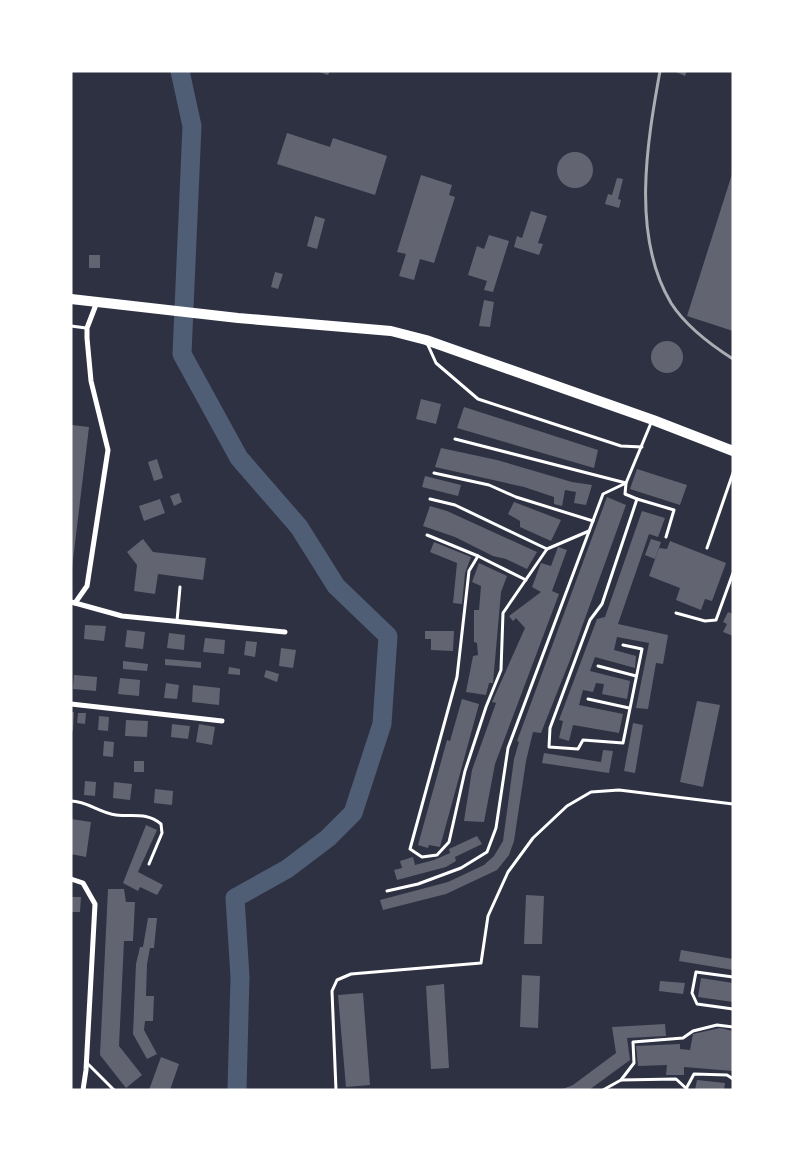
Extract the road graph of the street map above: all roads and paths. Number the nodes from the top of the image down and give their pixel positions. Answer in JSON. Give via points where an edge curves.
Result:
{"nodes":[{"id":1,"x":71,"y":299,"type":"edge"},
{"id":2,"x":98,"y":302,"type":"junction"},
{"id":3,"x":71,"y":326,"type":"edge"},
{"id":4,"x":87,"y":328,"type":"junction"},
{"id":5,"x":426,"y":340,"type":"junction"},
{"id":6,"x":652,"y":420,"type":"junction"},
{"id":7,"x":455,"y":439,"type":"dead end"},
{"id":8,"x":642,"y":447,"type":"junction"},
{"id":9,"x":733,"y":451,"type":"edge"},
{"id":10,"x":434,"y":473,"type":"dead end"},
{"id":11,"x":733,"y":473,"type":"edge"},
{"id":12,"x":626,"y":483,"type":"junction"},
{"id":13,"x":430,"y":499,"type":"dead end"},
{"id":14,"x":637,"y":499,"type":"junction"},
{"id":15,"x":593,"y":521,"type":"junction"},
{"id":16,"x":589,"y":531,"type":"junction"},
{"id":17,"x":427,"y":535,"type":"dead end"},
{"id":18,"x":666,"y":537,"type":"dead end"},
{"id":19,"x":706,"y":548,"type":"dead end"},
{"id":20,"x":547,"y":549,"type":"junction"},
{"id":21,"x":478,"y":556,"type":"junction"},
{"id":22,"x":733,"y":573,"type":"edge"},
{"id":23,"x":526,"y":580,"type":"junction"},
{"id":24,"x":180,"y":587,"type":"dead end"},
{"id":25,"x":73,"y":603,"type":"edge"},
{"id":26,"x":676,"y":613,"type":"dead end"},
{"id":27,"x":177,"y":622,"type":"junction"},
{"id":28,"x":285,"y":632,"type":"dead end"},
{"id":29,"x":623,"y":645,"type":"dead end"},
{"id":30,"x":598,"y":666,"type":"dead end"},
{"id":31,"x":636,"y":676,"type":"junction"},
{"id":32,"x":588,"y":699,"type":"dead end"},
{"id":33,"x":71,"y":704,"type":"edge"},
{"id":34,"x":629,"y":708,"type":"junction"},
{"id":35,"x":222,"y":721,"type":"dead end"},
{"id":36,"x":71,"y":801,"type":"edge"},
{"id":37,"x":733,"y":804,"type":"edge"},
{"id":38,"x":149,"y":864,"type":"dead end"},
{"id":39,"x":71,"y":878,"type":"edge"},
{"id":40,"x":387,"y":891,"type":"dead end"},
{"id":41,"x":733,"y":978,"type":"edge"},
{"id":42,"x":733,"y":1009,"type":"edge"},
{"id":43,"x":733,"y":1027,"type":"edge"},
{"id":44,"x":86,"y":1062,"type":"junction"},
{"id":45,"x":733,"y":1079,"type":"edge"},
{"id":46,"x":621,"y":1080,"type":"junction"},
{"id":47,"x":687,"y":1088,"type":"edge"},
{"id":48,"x":83,"y":1090,"type":"edge"},
{"id":49,"x":114,"y":1090,"type":"edge"},
{"id":50,"x":336,"y":1090,"type":"edge"},
{"id":51,"x":603,"y":1090,"type":"edge"}],
"edges":[{"from":1,"to":2,"type":"main road"},
{"from":2,"to":4,"type":"street"},
{"from":2,"to":5,"type":"main road","via":[[390,331]]},
{"from":3,"to":4,"type":"lane"},
{"from":4,"to":25,"type":"street","via":[[91,381],[108,450],[87,586]]},
{"from":5,"to":6,"type":"main road"},
{"from":5,"to":8,"type":"lane","via":[[436,363],[478,399],[621,446]]},
{"from":6,"to":8,"type":"lane"},
{"from":6,"to":9,"type":"main road"},
{"from":7,"to":12,"type":"lane"},
{"from":8,"to":12,"type":"lane"},
{"from":10,"to":15,"type":"lane","via":[[489,485],[516,497]]},
{"from":11,"to":19,"type":"lane"},
{"from":12,"to":14,"type":"lane","via":[[625,494]]},
{"from":12,"to":15,"type":"lane","via":[[603,494]]},
{"from":13,"to":20,"type":"lane","via":[[455,505]]},
{"from":14,"to":18,"type":"lane","via":[[674,510]]},
{"from":14,"to":34,"type":"lane","via":[[602,604],[590,620],[550,728],[549,747],[578,749],[583,740],[623,743]]},
{"from":15,"to":16,"type":"lane"},
{"from":16,"to":20,"type":"lane"},
{"from":16,"to":40,"type":"lane","via":[[508,748],[496,828],[487,852],[461,868],[418,884]]},
{"from":17,"to":21,"type":"lane"},
{"from":20,"to":23,"type":"lane"},
{"from":21,"to":23,"type":"lane"},
{"from":21,"to":23,"type":"lane","via":[[469,571],[456,677],[410,849],[422,857],[437,854],[450,842],[465,771],[500,670],[503,613]]},
{"from":22,"to":26,"type":"lane","via":[[716,620],[705,621]]},
{"from":24,"to":27,"type":"lane"},
{"from":25,"to":27,"type":"street","via":[[122,616]]},
{"from":27,"to":28,"type":"street"},
{"from":29,"to":31,"type":"lane","via":[[642,649]]},
{"from":30,"to":31,"type":"lane"},
{"from":31,"to":34,"type":"lane"},
{"from":32,"to":34,"type":"lane"},
{"from":33,"to":35,"type":"street"},
{"from":36,"to":38,"type":"lane","via":[[114,815],[151,816],[161,824],[162,833]]},
{"from":37,"to":50,"type":"lane","via":[[619,790],[591,792],[567,806],[533,838],[508,872],[488,916],[481,963],[351,974],[337,980],[332,991]]},
{"from":39,"to":44,"type":"street","via":[[83,884],[95,904]]},
{"from":41,"to":42,"type":"lane","via":[[696,972],[692,993],[697,1004]]},
{"from":43,"to":46,"type":"lane","via":[[717,1025],[693,1031],[683,1038],[633,1042],[634,1063]]},
{"from":44,"to":48,"type":"street"},
{"from":44,"to":49,"type":"lane"},
{"from":45,"to":47,"type":"lane","via":[[726,1075],[694,1074]]},
{"from":46,"to":47,"type":"lane","via":[[676,1079]]},
{"from":46,"to":51,"type":"lane"}]}
